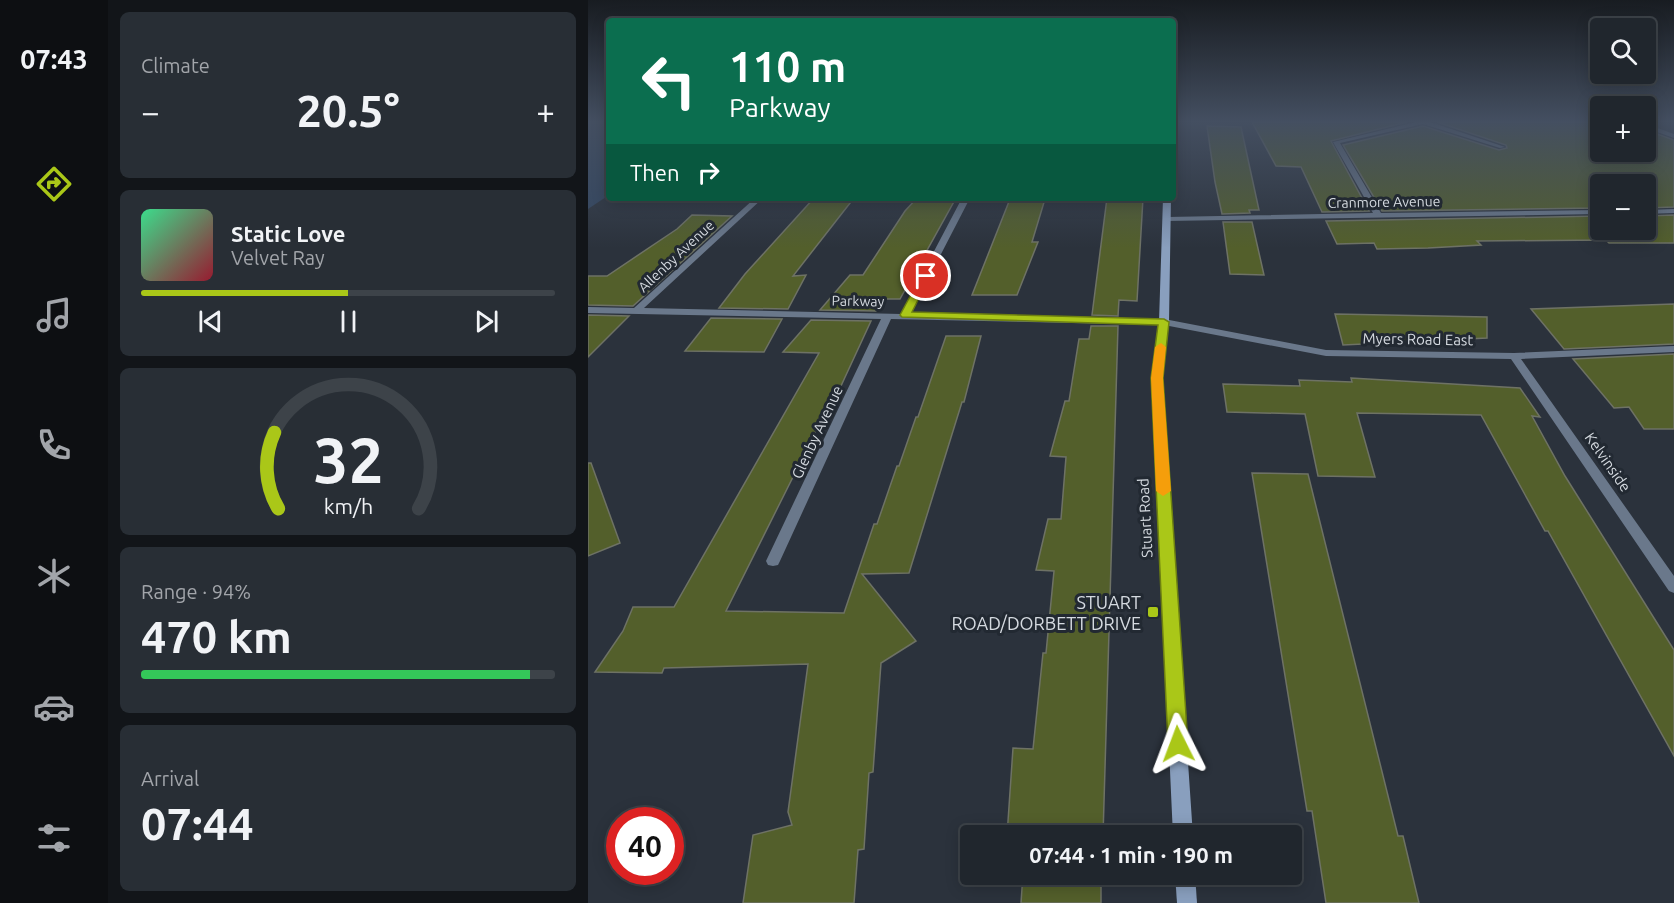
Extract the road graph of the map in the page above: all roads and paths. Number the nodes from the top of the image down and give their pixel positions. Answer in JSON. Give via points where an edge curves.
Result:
{"nodes":[{"id":1,"x":1349,"y":164,"type":"edge"},
{"id":2,"x":756,"y":201,"type":"edge"},
{"id":3,"x":964,"y":201,"type":"edge"},
{"id":4,"x":1167,"y":201,"type":"edge"},
{"id":5,"x":1590,"y":212,"type":"edge"},
{"id":6,"x":1656,"y":212,"type":"edge"},
{"id":7,"x":1674,"y":212,"type":"edge"},
{"id":8,"x":1378,"y":215,"type":"junction"},
{"id":9,"x":1167,"y":219,"type":"junction"},
{"id":10,"x":588,"y":310,"type":"edge"},
{"id":11,"x":637,"y":310,"type":"junction"},
{"id":12,"x":888,"y":315,"type":"junction"},
{"id":13,"x":905,"y":315,"type":"junction"},
{"id":14,"x":1164,"y":322,"type":"junction"},
{"id":15,"x":1674,"y":349,"type":"edge"},
{"id":16,"x":1514,"y":356,"type":"junction"},
{"id":17,"x":773,"y":561,"type":"dead end"},
{"id":18,"x":1674,"y":587,"type":"edge"},
{"id":19,"x":1182,"y":825,"type":"edge"},
{"id":20,"x":1186,"y":885,"type":"edge"},
{"id":21,"x":1187,"y":903,"type":"edge"}],
"edges":[{"from":1,"to":8,"type":"street"},
{"from":2,"to":11,"type":"street","name":"Allenby Avenue"},
{"from":3,"to":13,"type":"street"},
{"from":4,"to":9,"type":"street","name":"Stuart Road"},
{"from":5,"to":8,"type":"street","name":"Cranmore Avenue"},
{"from":6,"to":7,"type":"street"},
{"from":8,"to":9,"type":"street","name":"Cranmore Avenue"},
{"from":9,"to":14,"type":"street","name":"Stuart Road"},
{"from":10,"to":11,"type":"street","name":"Parkway"},
{"from":11,"to":12,"type":"street","name":"Parkway"},
{"from":12,"to":13,"type":"street","name":"Parkway"},
{"from":12,"to":17,"type":"street","name":"Glenby Avenue"},
{"from":13,"to":14,"type":"street","name":"Parkway"},
{"from":14,"to":16,"type":"street","name":"Myers Road East","via":[[1326,353]]},
{"from":14,"to":19,"type":"street","name":"Stuart Road","via":[[1157,378]]},
{"from":15,"to":16,"type":"street","name":"Myers Road East"},
{"from":16,"to":18,"type":"street","name":"Kelvinside"},
{"from":20,"to":21,"type":"street"}]}
